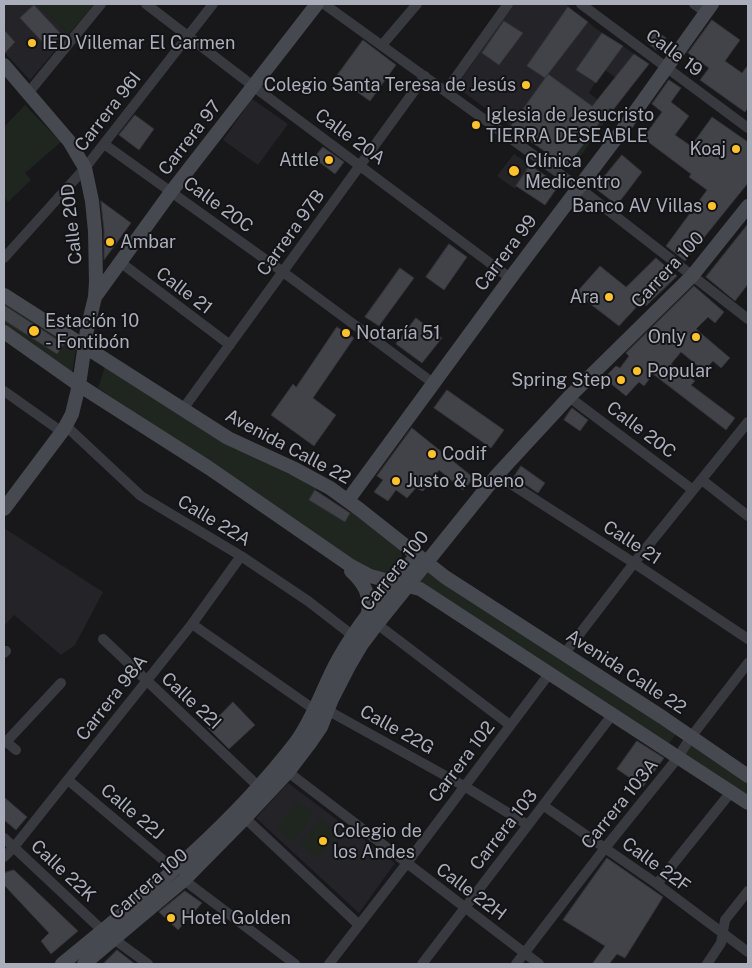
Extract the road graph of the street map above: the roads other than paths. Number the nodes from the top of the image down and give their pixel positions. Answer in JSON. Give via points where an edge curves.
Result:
{"nodes":[{"id":1,"x":101,"y":4,"type":"edge"},
{"id":2,"x":146,"y":4,"type":"edge"},
{"id":3,"x":213,"y":4,"type":"edge"},
{"id":4,"x":317,"y":4,"type":"edge"},
{"id":5,"x":324,"y":4,"type":"edge"},
{"id":6,"x":417,"y":4,"type":"edge"},
{"id":7,"x":508,"y":4,"type":"edge"},
{"id":8,"x":581,"y":4,"type":"edge"},
{"id":9,"x":704,"y":7,"type":"edge"},
{"id":10,"x":188,"y":36,"type":"junction"},
{"id":11,"x":382,"y":45,"type":"junction"},
{"id":12,"x":4,"y":65,"type":"edge"},
{"id":13,"x":666,"y":67,"type":"junction"},
{"id":14,"x":425,"y":76,"type":"junction"},
{"id":15,"x":253,"y":86,"type":"junction"},
{"id":16,"x":446,"y":91,"type":"junction"},
{"id":17,"x":28,"y":92,"type":"junction"},
{"id":18,"x":748,"y":128,"type":"edge"},
{"id":19,"x":104,"y":144,"type":"junction"},
{"id":20,"x":360,"y":164,"type":"junction"},
{"id":21,"x":85,"y":168,"type":"junction"},
{"id":22,"x":578,"y":187,"type":"junction"},
{"id":23,"x":171,"y":192,"type":"junction"},
{"id":24,"x":748,"y":206,"type":"edge"},
{"id":25,"x":4,"y":258,"type":"edge"},
{"id":26,"x":120,"y":262,"type":"junction"},
{"id":27,"x":283,"y":272,"type":"junction"},
{"id":28,"x":692,"y":276,"type":"junction"},
{"id":29,"x":510,"y":278,"type":"junction"},
{"id":30,"x":4,"y":294,"type":"edge"},
{"id":31,"x":95,"y":297,"type":"junction"},
{"id":32,"x":748,"y":319,"type":"edge"},
{"id":33,"x":4,"y":332,"type":"edge"},
{"id":34,"x":230,"y":345,"type":"junction"},
{"id":35,"x":85,"y":346,"type":"junction"},
{"id":36,"x":433,"y":383,"type":"junction"},
{"id":37,"x":79,"y":385,"type":"junction"},
{"id":38,"x":4,"y":391,"type":"edge"},
{"id":39,"x":569,"y":397,"type":"junction"},
{"id":40,"x":183,"y":409,"type":"junction"},
{"id":41,"x":748,"y":422,"type":"edge"},
{"id":42,"x":64,"y":429,"type":"junction"},
{"id":43,"x":497,"y":475,"type":"junction"},
{"id":44,"x":702,"y":480,"type":"junction"},
{"id":45,"x":693,"y":490,"type":"junction"},
{"id":46,"x":348,"y":500,"type":"junction"},
{"id":47,"x":4,"y":509,"type":"edge"},
{"id":48,"x":748,"y":516,"type":"edge"},
{"id":49,"x":241,"y":556,"type":"junction"},
{"id":50,"x":338,"y":558,"type":"junction"},
{"id":51,"x":421,"y":559,"type":"junction"},
{"id":52,"x":634,"y":563,"type":"junction"},
{"id":53,"x":394,"y":582,"type":"junction"},
{"id":54,"x":408,"y":586,"type":"junction"},
{"id":55,"x":373,"y":618,"type":"junction"},
{"id":56,"x":192,"y":624,"type":"junction"},
{"id":57,"x":352,"y":636,"type":"junction"},
{"id":58,"x":103,"y":640,"type":"dead end"},
{"id":59,"x":748,"y":640,"type":"edge"},
{"id":60,"x":565,"y":653,"type":"junction"},
{"id":61,"x":748,"y":663,"type":"edge"},
{"id":62,"x":549,"y":674,"type":"junction"},
{"id":63,"x":145,"y":680,"type":"junction"},
{"id":64,"x":60,"y":683,"type":"dead end"},
{"id":65,"x":321,"y":710,"type":"junction"},
{"id":66,"x":612,"y":716,"type":"junction"},
{"id":67,"x":510,"y":725,"type":"junction"},
{"id":68,"x":691,"y":737,"type":"junction"},
{"id":69,"x":5,"y":741,"type":"edge"},
{"id":70,"x":16,"y":750,"type":"dead end"},
{"id":71,"x":678,"y":757,"type":"junction"},
{"id":72,"x":288,"y":772,"type":"junction"},
{"id":73,"x":748,"y":776,"type":"edge"},
{"id":74,"x":68,"y":780,"type":"junction"},
{"id":75,"x":258,"y":786,"type":"junction"},
{"id":76,"x":464,"y":786,"type":"junction"},
{"id":77,"x":731,"y":792,"type":"junction"},
{"id":78,"x":748,"y":803,"type":"edge"},
{"id":79,"x":544,"y":806,"type":"junction"},
{"id":80,"x":245,"y":818,"type":"junction"},
{"id":81,"x":528,"y":825,"type":"junction"},
{"id":82,"x":4,"y":838,"type":"edge"},
{"id":83,"x":14,"y":847,"type":"junction"},
{"id":84,"x":605,"y":848,"type":"junction"},
{"id":85,"x":4,"y":857,"type":"edge"},
{"id":86,"x":407,"y":863,"type":"junction"},
{"id":87,"x":180,"y":875,"type":"junction"},
{"id":88,"x":657,"y":884,"type":"junction"},
{"id":89,"x":748,"y":891,"type":"edge"},
{"id":90,"x":464,"y":908,"type":"junction"},
{"id":91,"x":360,"y":925,"type":"junction"},
{"id":92,"x":722,"y":934,"type":"junction"},
{"id":93,"x":108,"y":935,"type":"junction"},
{"id":94,"x":747,"y":950,"type":"edge"},
{"id":95,"x":524,"y":953,"type":"junction"},
{"id":96,"x":62,"y":964,"type":"edge"},
{"id":97,"x":84,"y":964,"type":"edge"},
{"id":98,"x":148,"y":964,"type":"edge"},
{"id":99,"x":295,"y":964,"type":"edge"},
{"id":100,"x":329,"y":964,"type":"edge"},
{"id":101,"x":422,"y":964,"type":"edge"},
{"id":102,"x":516,"y":964,"type":"edge"},
{"id":103,"x":539,"y":964,"type":"edge"},
{"id":104,"x":707,"y":964,"type":"edge"}],
"edges":[{"from":1,"to":17,"type":"street"},
{"from":2,"to":10,"type":"street","name":"Calle 20A"},
{"from":3,"to":10,"type":"street","name":"Carrera 96I"},
{"from":4,"to":15,"type":"main road","name":"Carrera 97"},
{"from":5,"to":11,"type":"street"},
{"from":6,"to":11,"type":"street"},
{"from":7,"to":16,"type":"street"},
{"from":8,"to":13,"type":"street","name":"Calle 19"},
{"from":9,"to":13,"type":"main road","name":"Carrera 99"},
{"from":10,"to":15,"type":"street","name":"Calle 20A"},
{"from":10,"to":19,"type":"street","name":"Carrera 96I"},
{"from":11,"to":14,"type":"street"},
{"from":12,"to":17,"type":"main road","name":"Calle 20D"},
{"from":13,"to":18,"type":"street","name":"Calle 19"},
{"from":13,"to":22,"type":"main road","name":"Carrera 99"},
{"from":14,"to":16,"type":"street"},
{"from":14,"to":20,"type":"street","name":"Carrera 97B"},
{"from":15,"to":20,"type":"street","name":"Calle 20A"},
{"from":15,"to":23,"type":"main road","name":"Carrera 97"},
{"from":16,"to":22,"type":"street"},
{"from":17,"to":21,"type":"main road","name":"Calle 20D","via":[[69,141]]},
{"from":19,"to":21,"type":"street","name":"Carrera 96I"},
{"from":19,"to":23,"type":"street","name":"Calle 20C"},
{"from":20,"to":27,"type":"street","name":"Carrera 97B"},
{"from":20,"to":29,"type":"street","name":"Calle 20A"},
{"from":21,"to":25,"type":"street","name":"Carrera 96I"},
{"from":21,"to":31,"type":"main road","name":"Calle 20D","via":[[95,232]]},
{"from":22,"to":28,"type":"street"},
{"from":22,"to":29,"type":"main road","name":"Carrera 99"},
{"from":23,"to":26,"type":"main road","name":"Carrera 97"},
{"from":23,"to":27,"type":"street","name":"Calle 20C"},
{"from":24,"to":28,"type":"main road","name":"Carrera 100"},
{"from":26,"to":31,"type":"main road","name":"Carrera 97"},
{"from":26,"to":34,"type":"street","name":"Calle 21"},
{"from":27,"to":34,"type":"street","name":"Carrera 97B"},
{"from":27,"to":36,"type":"street","name":"Calle 20C"},
{"from":28,"to":32,"type":"street"},
{"from":28,"to":39,"type":"main road","name":"Carrera 100"},
{"from":29,"to":36,"type":"main road","name":"Carrera 99"},
{"from":30,"to":35,"type":"main road","name":"Avenida Calle 22"},
{"from":31,"to":35,"type":"main road","name":"Calle 20D"},
{"from":33,"to":37,"type":"main road"},
{"from":34,"to":40,"type":"street","name":"Carrera 97B"},
{"from":35,"to":37,"type":"main road"},
{"from":35,"to":40,"type":"main road","name":"Avenida Calle 22"},
{"from":36,"to":46,"type":"main road","name":"Carrera 99"},
{"from":37,"to":42,"type":"main road","via":[[72,414]]},
{"from":37,"to":50,"type":"main road","via":[[209,468]]},
{"from":38,"to":42,"type":"street","name":"Calle 22A"},
{"from":39,"to":43,"type":"main road","name":"Carrera 100"},
{"from":39,"to":45,"type":"street","name":"Calle 20C"},
{"from":40,"to":46,"type":"main road","name":"Avenida Calle 22","via":[[228,438],[298,470]]},
{"from":41,"to":44,"type":"street"},
{"from":42,"to":47,"type":"main road"},
{"from":42,"to":49,"type":"street","name":"Calle 22A","via":[[141,496]]},
{"from":43,"to":51,"type":"main road","name":"Carrera 100"},
{"from":43,"to":52,"type":"street","name":"Calle 21"},
{"from":44,"to":45,"type":"street"},
{"from":44,"to":48,"type":"street"},
{"from":45,"to":52,"type":"street"},
{"from":46,"to":51,"type":"main road","name":"Avenida Calle 22"},
{"from":49,"to":56,"type":"street","name":"Carrera 98A"},
{"from":49,"to":57,"type":"street","name":"Calle 22A","via":[[308,601]]},
{"from":50,"to":53,"type":"main road","via":[[365,574]]},
{"from":50,"to":55,"type":"main road","via":[[363,583]]},
{"from":51,"to":53,"type":"main road","name":"Carrera 100"},
{"from":51,"to":54,"type":"main road","name":"Carrera 100"},
{"from":51,"to":60,"type":"main road","name":"Avenida Calle 22"},
{"from":52,"to":59,"type":"street","name":"Calle 21"},
{"from":52,"to":60,"type":"street"},
{"from":53,"to":54,"type":"main road"},
{"from":53,"to":55,"type":"main road","name":"Carrera 100"},
{"from":54,"to":55,"type":"main road","name":"Carrera 100"},
{"from":54,"to":62,"type":"main road","via":[[420,590]]},
{"from":55,"to":57,"type":"main road","name":"Carrera 100"},
{"from":55,"to":65,"type":"main road","name":"Carrera 100"},
{"from":55,"to":67,"type":"street"},
{"from":56,"to":63,"type":"street","name":"Carrera 98A"},
{"from":56,"to":65,"type":"street","name":"Calle 22G"},
{"from":57,"to":65,"type":"main road","name":"Carrera 100","via":[[330,676]]},
{"from":58,"to":63,"type":"street","name":"Calle 22I"},
{"from":60,"to":68,"type":"main road","name":"Avenida Calle 22"},
{"from":61,"to":68,"type":"street","name":"Carrera 103A"},
{"from":62,"to":66,"type":"main road"},
{"from":62,"to":67,"type":"street","name":"Carrera 102"},
{"from":63,"to":74,"type":"street","name":"Carrera 98A"},
{"from":63,"to":75,"type":"street","name":"Calle 22I"},
{"from":64,"to":69,"type":"street"},
{"from":65,"to":72,"type":"main road","name":"Carrera 100","via":[[321,726]]},
{"from":65,"to":75,"type":"main road","name":"Carrera 100"},
{"from":65,"to":76,"type":"street","name":"Calle 22G"},
{"from":66,"to":71,"type":"main road"},
{"from":66,"to":79,"type":"street","name":"Carrera 103"},
{"from":67,"to":76,"type":"street","name":"Carrera 102"},
{"from":68,"to":71,"type":"street","name":"Carrera 103A"},
{"from":68,"to":73,"type":"main road","name":"Avenida Calle 22"},
{"from":69,"to":70,"type":"street"},
{"from":71,"to":77,"type":"main road"},
{"from":71,"to":84,"type":"street","name":"Carrera 103A"},
{"from":72,"to":80,"type":"main road","name":"Carrera 100"},
{"from":72,"to":86,"type":"street","name":"Calle 22H"},
{"from":74,"to":83,"type":"street","name":"Carrera 98A"},
{"from":74,"to":87,"type":"street","name":"Calle 22J"},
{"from":75,"to":87,"type":"main road","name":"Carrera 100"},
{"from":76,"to":81,"type":"street","name":"Calle 22G"},
{"from":76,"to":86,"type":"street","name":"Carrera 102"},
{"from":77,"to":78,"type":"main road"},
{"from":77,"to":88,"type":"street"},
{"from":79,"to":81,"type":"street","name":"Carrera 103"},
{"from":79,"to":84,"type":"street","name":"Calle 22F"},
{"from":80,"to":87,"type":"main road","name":"Carrera 100"},
{"from":80,"to":91,"type":"street"},
{"from":81,"to":90,"type":"street","name":"Carrera 103"},
{"from":82,"to":83,"type":"street","name":"Calle 22K"},
{"from":83,"to":85,"type":"street","name":"Carrera 98A"},
{"from":83,"to":93,"type":"street","name":"Calle 22K"},
{"from":84,"to":88,"type":"street","name":"Calle 22F"},
{"from":84,"to":95,"type":"street","name":"Carrera 103A"},
{"from":86,"to":90,"type":"street","name":"Calle 22H"},
{"from":86,"to":91,"type":"street","name":"Carrera 102"},
{"from":87,"to":93,"type":"main road","name":"Carrera 100"},
{"from":87,"to":99,"type":"street","name":"Calle 22J"},
{"from":88,"to":92,"type":"street","name":"Calle 22F"},
{"from":89,"to":92,"type":"street","via":[[725,920]]},
{"from":90,"to":95,"type":"street","name":"Calle 22H"},
{"from":90,"to":101,"type":"street","name":"Carrera 103"},
{"from":91,"to":100,"type":"street","name":"Carrera 102"},
{"from":92,"to":94,"type":"street","name":"Calle 22F"},
{"from":92,"to":104,"type":"street","via":[[720,946]]},
{"from":93,"to":96,"type":"main road","name":"Carrera 100"},
{"from":93,"to":97,"type":"main road","name":"Carrera 100"},
{"from":93,"to":98,"type":"street","name":"Calle 22K"},
{"from":95,"to":102,"type":"street","name":"Carrera 103A"},
{"from":95,"to":103,"type":"street","name":"Calle 22H"}]}
